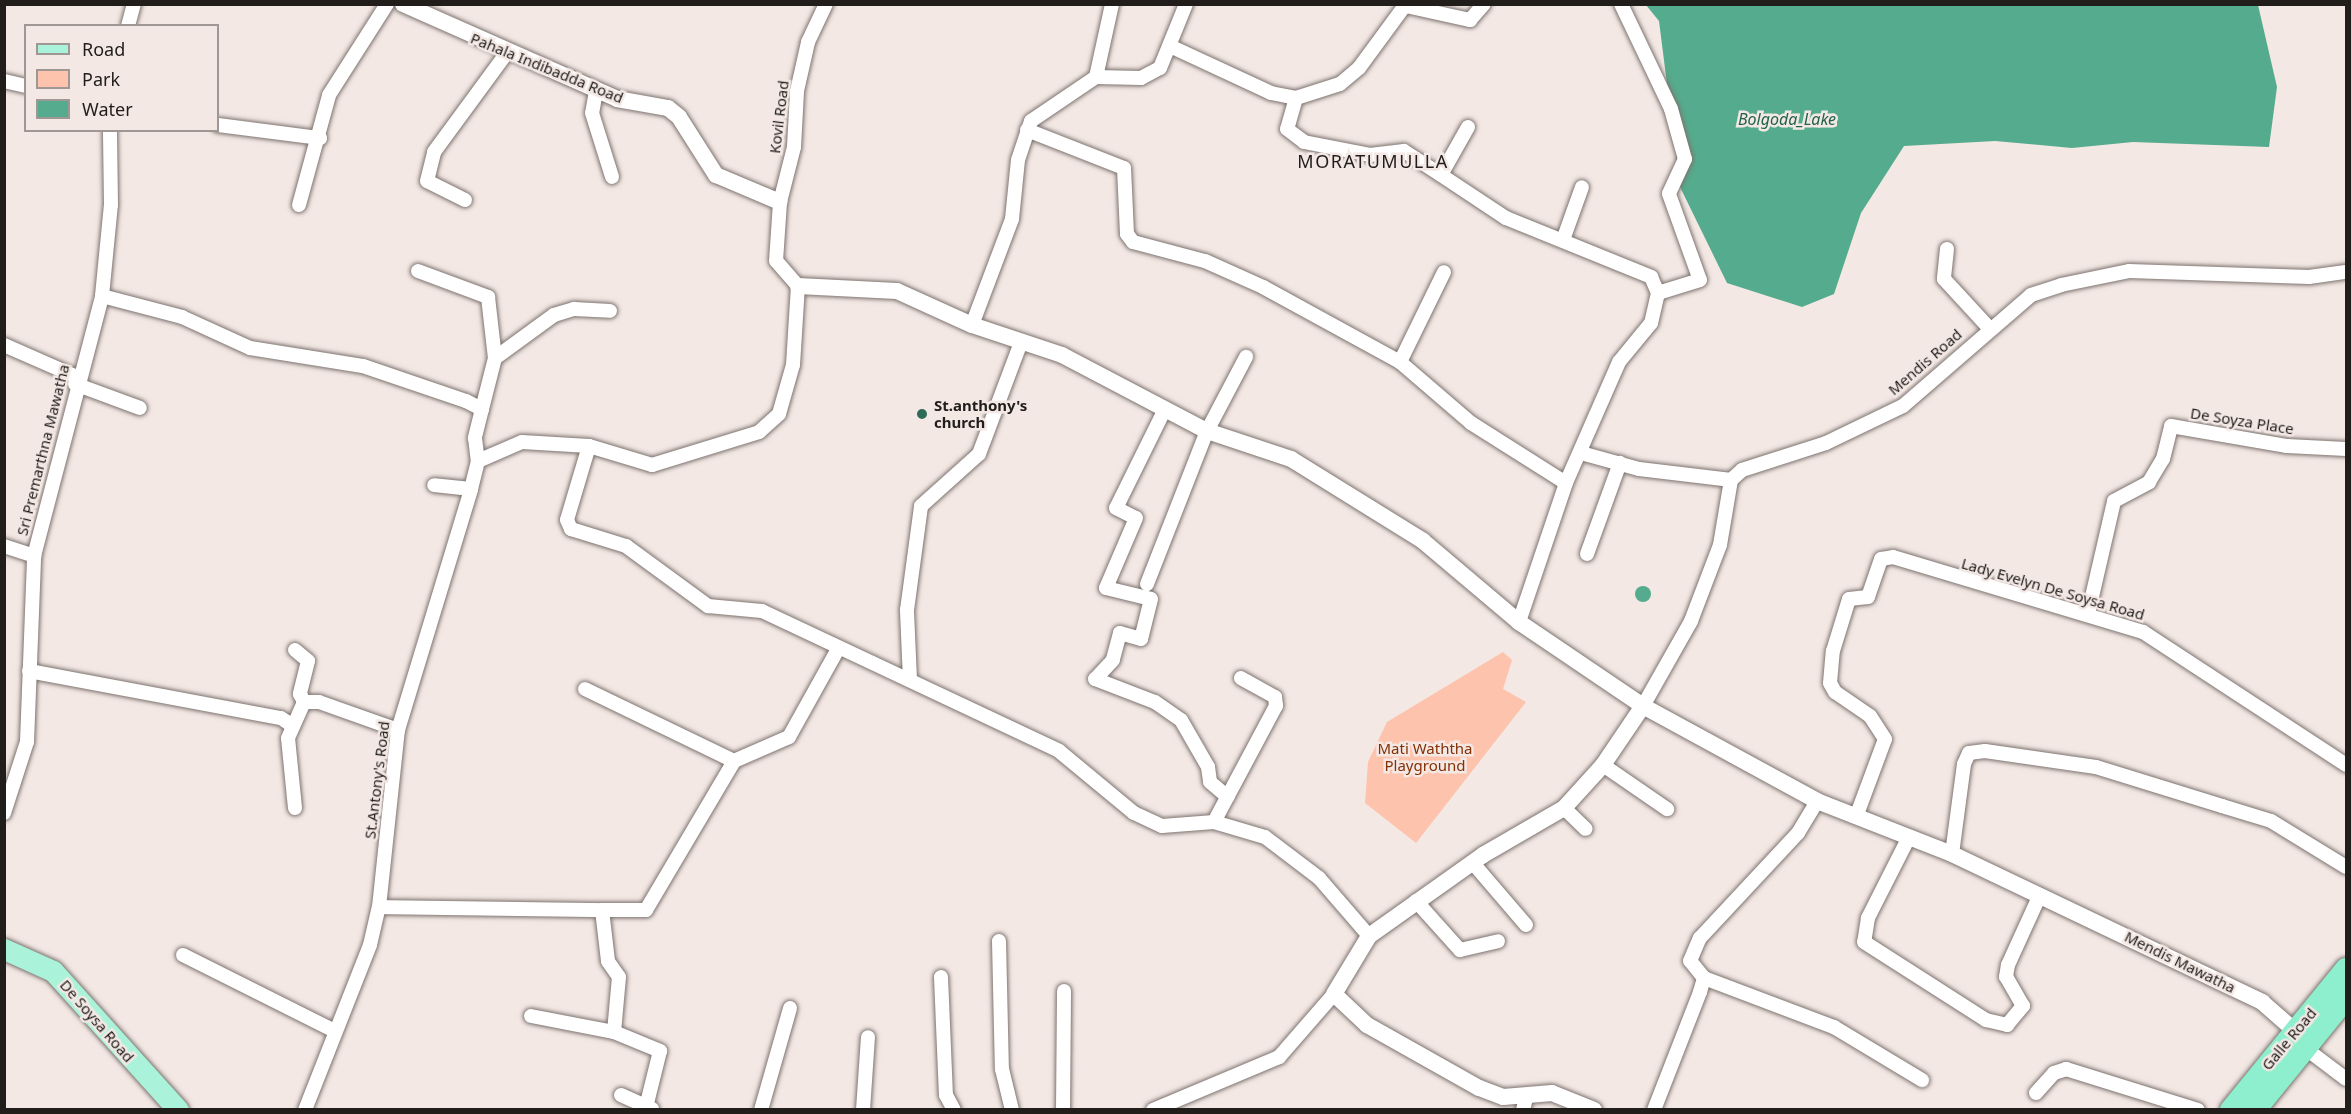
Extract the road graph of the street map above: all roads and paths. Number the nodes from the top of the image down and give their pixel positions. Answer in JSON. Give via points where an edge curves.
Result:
{"nodes":[{"id":1,"x":135,"y":4,"type":"edge"},
{"id":2,"x":387,"y":4,"type":"edge"},
{"id":3,"x":826,"y":4,"type":"edge"},
{"id":4,"x":1112,"y":4,"type":"edge"},
{"id":5,"x":1186,"y":4,"type":"edge"},
{"id":6,"x":1484,"y":4,"type":"edge"},
{"id":7,"x":1621,"y":4,"type":"edge"},
{"id":8,"x":1406,"y":5,"type":"edge"},
{"id":9,"x":411,"y":6,"type":"edge"},
{"id":10,"x":129,"y":24,"type":"edge"},
{"id":11,"x":1172,"y":47,"type":"junction"},
{"id":12,"x":506,"y":54,"type":"junction"},
{"id":13,"x":1096,"y":76,"type":"junction"},
{"id":14,"x":4,"y":81,"type":"edge"},
{"id":15,"x":24,"y":86,"type":"edge"},
{"id":16,"x":596,"y":91,"type":"junction"},
{"id":17,"x":1296,"y":98,"type":"junction"},
{"id":18,"x":219,"y":125,"type":"edge"},
{"id":19,"x":1468,"y":128,"type":"dead end"},
{"id":20,"x":1027,"y":130,"type":"junction"},
{"id":21,"x":110,"y":132,"type":"edge"},
{"id":22,"x":320,"y":138,"type":"junction"},
{"id":23,"x":1441,"y":175,"type":"junction"},
{"id":24,"x":612,"y":177,"type":"dead end"},
{"id":25,"x":1582,"y":188,"type":"dead end"},
{"id":26,"x":465,"y":200,"type":"dead end"},
{"id":27,"x":780,"y":202,"type":"junction"},
{"id":28,"x":299,"y":206,"type":"dead end"},
{"id":29,"x":1563,"y":240,"type":"junction"},
{"id":30,"x":1947,"y":249,"type":"dead end"},
{"id":31,"x":418,"y":272,"type":"dead end"},
{"id":32,"x":1444,"y":272,"type":"dead end"},
{"id":33,"x":2346,"y":272,"type":"edge"},
{"id":34,"x":798,"y":286,"type":"junction"},
{"id":35,"x":1658,"y":293,"type":"junction"},
{"id":36,"x":102,"y":296,"type":"junction"},
{"id":37,"x":610,"y":311,"type":"dead end"},
{"id":38,"x":972,"y":325,"type":"junction"},
{"id":39,"x":1989,"y":328,"type":"junction"},
{"id":40,"x":1021,"y":342,"type":"junction"},
{"id":41,"x":4,"y":345,"type":"edge"},
{"id":42,"x":1246,"y":357,"type":"dead end"},
{"id":43,"x":495,"y":358,"type":"junction"},
{"id":44,"x":1400,"y":362,"type":"junction"},
{"id":45,"x":76,"y":380,"type":"junction"},
{"id":46,"x":140,"y":408,"type":"dead end"},
{"id":47,"x":482,"y":409,"type":"junction"},
{"id":48,"x":1164,"y":411,"type":"junction"},
{"id":49,"x":1207,"y":431,"type":"junction"},
{"id":50,"x":589,"y":446,"type":"junction"},
{"id":51,"x":2346,"y":449,"type":"edge"},
{"id":52,"x":1581,"y":453,"type":"junction"},
{"id":53,"x":478,"y":461,"type":"junction"},
{"id":54,"x":1620,"y":463,"type":"junction"},
{"id":55,"x":1731,"y":480,"type":"junction"},
{"id":56,"x":1566,"y":483,"type":"junction"},
{"id":57,"x":434,"y":485,"type":"dead end"},
{"id":58,"x":471,"y":489,"type":"junction"},
{"id":59,"x":4,"y":546,"type":"edge"},
{"id":60,"x":1587,"y":554,"type":"dead end"},
{"id":61,"x":34,"y":556,"type":"junction"},
{"id":62,"x":1147,"y":584,"type":"dead end"},
{"id":63,"x":2088,"y":614,"type":"junction"},
{"id":64,"x":1519,"y":622,"type":"junction"},
{"id":65,"x":838,"y":649,"type":"junction"},
{"id":66,"x":295,"y":650,"type":"dead end"},
{"id":67,"x":29,"y":671,"type":"junction"},
{"id":68,"x":1241,"y":678,"type":"dead end"},
{"id":69,"x":910,"y":680,"type":"junction"},
{"id":70,"x":585,"y":688,"type":"dead end"},
{"id":71,"x":304,"y":702,"type":"junction"},
{"id":72,"x":1643,"y":706,"type":"junction"},
{"id":73,"x":290,"y":724,"type":"junction"},
{"id":74,"x":398,"y":730,"type":"junction"},
{"id":75,"x":734,"y":760,"type":"junction"},
{"id":76,"x":1603,"y":765,"type":"junction"},
{"id":77,"x":2346,"y":765,"type":"edge"},
{"id":78,"x":1228,"y":797,"type":"junction"},
{"id":79,"x":1817,"y":801,"type":"junction"},
{"id":80,"x":295,"y":808,"type":"dead end"},
{"id":81,"x":1563,"y":808,"type":"junction"},
{"id":82,"x":1667,"y":809,"type":"dead end"},
{"id":83,"x":4,"y":813,"type":"edge"},
{"id":84,"x":1856,"y":817,"type":"junction"},
{"id":85,"x":1214,"y":822,"type":"junction"},
{"id":86,"x":1586,"y":829,"type":"dead end"},
{"id":87,"x":1908,"y":839,"type":"junction"},
{"id":88,"x":1952,"y":854,"type":"junction"},
{"id":89,"x":1472,"y":862,"type":"junction"},
{"id":90,"x":2346,"y":867,"type":"edge"},
{"id":91,"x":2039,"y":897,"type":"junction"},
{"id":92,"x":1416,"y":901,"type":"junction"},
{"id":93,"x":380,"y":907,"type":"junction"},
{"id":94,"x":602,"y":910,"type":"junction"},
{"id":95,"x":1526,"y":925,"type":"dead end"},
{"id":96,"x":1369,"y":936,"type":"junction"},
{"id":97,"x":999,"y":941,"type":"dead end"},
{"id":98,"x":1498,"y":941,"type":"dead end"},
{"id":99,"x":4,"y":949,"type":"edge"},
{"id":100,"x":183,"y":955,"type":"dead end"},
{"id":101,"x":2346,"y":969,"type":"edge"},
{"id":102,"x":941,"y":977,"type":"dead end"},
{"id":103,"x":1704,"y":978,"type":"junction"},
{"id":104,"x":1064,"y":991,"type":"dead end"},
{"id":105,"x":1334,"y":994,"type":"junction"},
{"id":106,"x":2346,"y":1002,"type":"edge"},
{"id":107,"x":790,"y":1008,"type":"dead end"},
{"id":108,"x":531,"y":1016,"type":"dead end"},
{"id":109,"x":333,"y":1030,"type":"junction"},
{"id":110,"x":614,"y":1032,"type":"junction"},
{"id":111,"x":868,"y":1037,"type":"dead end"},
{"id":112,"x":2303,"y":1041,"type":"junction"},
{"id":113,"x":2346,"y":1079,"type":"edge"},
{"id":114,"x":1922,"y":1080,"type":"dead end"},
{"id":115,"x":2036,"y":1093,"type":"dead end"},
{"id":116,"x":621,"y":1095,"type":"dead end"},
{"id":117,"x":1525,"y":1104,"type":"edge"},
{"id":118,"x":649,"y":1108,"type":"edge"},
{"id":119,"x":178,"y":1110,"type":"edge"},
{"id":120,"x":304,"y":1110,"type":"edge"},
{"id":121,"x":761,"y":1110,"type":"edge"},
{"id":122,"x":862,"y":1110,"type":"edge"},
{"id":123,"x":954,"y":1110,"type":"edge"},
{"id":124,"x":1012,"y":1110,"type":"edge"},
{"id":125,"x":1063,"y":1110,"type":"edge"},
{"id":126,"x":1153,"y":1110,"type":"edge"},
{"id":127,"x":1594,"y":1110,"type":"edge"},
{"id":128,"x":1654,"y":1110,"type":"edge"},
{"id":129,"x":2198,"y":1110,"type":"edge"},
{"id":130,"x":2231,"y":1110,"type":"edge"},
{"id":131,"x":2255,"y":1110,"type":"edge"}],
"edges":[{"from":1,"to":10,"type":"street"},
{"from":2,"to":22,"type":"street","via":[[329,95]]},
{"from":3,"to":27,"type":"street","name":"Kovil Road","via":[[801,72],[794,147]]},
{"from":4,"to":13,"type":"street"},
{"from":5,"to":11,"type":"street"},
{"from":6,"to":8,"type":"street","via":[[1470,20]]},
{"from":7,"to":35,"type":"street","via":[[1671,109],[1685,159],[1669,194],[1700,280]]},
{"from":8,"to":17,"type":"street","via":[[1359,68],[1340,84]]},
{"from":9,"to":12,"type":"street","name":"Pahala Indibadda Road"},
{"from":11,"to":13,"type":"street","via":[[1160,68],[1141,78]]},
{"from":11,"to":17,"type":"street","via":[[1271,93]]},
{"from":12,"to":16,"type":"street","name":"Pahala Indibadda Road"},
{"from":12,"to":26,"type":"street","via":[[434,152],[427,181]]},
{"from":13,"to":20,"type":"street","via":[[1031,121]]},
{"from":14,"to":15,"type":"street"},
{"from":16,"to":24,"type":"street","via":[[592,113]]},
{"from":16,"to":27,"type":"street","name":"Pahala Indibadda Road","via":[[668,108],[716,175]]},
{"from":17,"to":23,"type":"street","via":[[1287,129],[1304,142],[1370,155],[1404,151]]},
{"from":18,"to":22,"type":"street"},
{"from":19,"to":23,"type":"street"},
{"from":20,"to":38,"type":"street","via":[[1011,219]]},
{"from":20,"to":44,"type":"street","via":[[1124,168],[1127,234],[1133,242],[1205,261],[1244,278]]},
{"from":21,"to":36,"type":"street","name":"Sri Premarthna Mawatha","via":[[111,205]]},
{"from":22,"to":28,"type":"street"},
{"from":23,"to":29,"type":"street","via":[[1506,218]]},
{"from":25,"to":29,"type":"street"},
{"from":27,"to":34,"type":"street","via":[[776,261]]},
{"from":29,"to":35,"type":"street","via":[[1651,278]]},
{"from":30,"to":39,"type":"street","via":[[1944,279]]},
{"from":31,"to":43,"type":"street","via":[[488,297]]},
{"from":32,"to":44,"type":"street"},
{"from":33,"to":39,"type":"street","name":"Mendis Road","via":[[2309,277],[2129,270],[2031,296]]},
{"from":34,"to":38,"type":"street","name":"Mendis Mawatha","via":[[897,291]]},
{"from":34,"to":50,"type":"street","via":[[789,393],[779,414],[759,432],[652,465]]},
{"from":35,"to":52,"type":"street","via":[[1651,323],[1619,362]]},
{"from":36,"to":45,"type":"street","name":"Sri Premarthna Mawatha"},
{"from":36,"to":47,"type":"street","via":[[182,317],[281,357],[396,375]]},
{"from":37,"to":43,"type":"street","via":[[574,309],[554,315]]},
{"from":38,"to":40,"type":"street","name":"Mendis Mawatha"},
{"from":39,"to":55,"type":"street","name":"Mendis Road","via":[[1904,406],[1826,442],[1742,470]]},
{"from":40,"to":48,"type":"street","name":"Mendis Mawatha","via":[[1062,355]]},
{"from":40,"to":69,"type":"street","via":[[979,454],[921,506],[907,610]]},
{"from":41,"to":45,"type":"street"},
{"from":42,"to":49,"type":"street"},
{"from":43,"to":47,"type":"street"},
{"from":44,"to":56,"type":"street","via":[[1471,423]]},
{"from":45,"to":46,"type":"street"},
{"from":45,"to":61,"type":"street","name":"Sri Premarthna Mawatha"},
{"from":47,"to":53,"type":"street","via":[[475,438]]},
{"from":48,"to":49,"type":"street","name":"Mendis Mawatha"},
{"from":48,"to":78,"type":"street","via":[[1116,508],[1136,518],[1106,588],[1151,599],[1141,639],[1120,633],[1113,660],[1095,680],[1147,698],[1181,720],[1208,767],[1210,782]]},
{"from":49,"to":62,"type":"street"},
{"from":49,"to":64,"type":"street","name":"Mendis Mawatha","via":[[1291,459],[1378,512],[1423,541]]},
{"from":50,"to":53,"type":"street","via":[[522,442]]},
{"from":50,"to":65,"type":"street","via":[[567,520],[571,529],[626,546],[708,606],[762,611]]},
{"from":51,"to":63,"type":"street","name":"De Soyza Place","via":[[2287,446],[2170,426],[2163,459],[2149,482],[2114,501]]},
{"from":52,"to":54,"type":"street"},
{"from":52,"to":56,"type":"street"},
{"from":53,"to":58,"type":"street"},
{"from":54,"to":55,"type":"street"},
{"from":54,"to":60,"type":"street"},
{"from":55,"to":72,"type":"street","via":[[1708,581]]},
{"from":56,"to":64,"type":"street"},
{"from":57,"to":58,"type":"street"},
{"from":58,"to":74,"type":"street","name":"St.Antony's Road"},
{"from":59,"to":61,"type":"street"},
{"from":61,"to":67,"type":"street","name":"Sri Premarthna Mawatha"},
{"from":63,"to":77,"type":"street","name":"Lady Evelyn De Soysa Road","via":[[2143,632]]},
{"from":63,"to":84,"type":"street","name":"Lady Evelyn De Soysa Road","via":[[1893,557],[1881,559],[1868,597],[1849,599],[1833,651],[1830,683],[1835,692],[1870,716],[1885,740]]},
{"from":64,"to":72,"type":"street","name":"Mendis Mawatha"},
{"from":65,"to":69,"type":"street"},
{"from":65,"to":75,"type":"street","via":[[789,737]]},
{"from":66,"to":71,"type":"street","via":[[308,661],[300,694]]},
{"from":67,"to":73,"type":"street","via":[[281,718]]},
{"from":67,"to":83,"type":"street","name":"Sri Premarthna Mawatha","via":[[27,742]]},
{"from":68,"to":78,"type":"street","via":[[1275,697],[1276,706]]},
{"from":69,"to":85,"type":"street","via":[[1059,751],[1134,813],[1162,826]]},
{"from":70,"to":75,"type":"street"},
{"from":71,"to":73,"type":"street"},
{"from":71,"to":74,"type":"street","via":[[319,702]]},
{"from":72,"to":76,"type":"street"},
{"from":72,"to":79,"type":"street","name":"Mendis Mawatha"},
{"from":73,"to":80,"type":"street","via":[[288,761]]},
{"from":74,"to":93,"type":"street","name":"St.Antony's Road"},
{"from":75,"to":94,"type":"street","via":[[646,910]]},
{"from":76,"to":81,"type":"street"},
{"from":76,"to":82,"type":"street"},
{"from":78,"to":85,"type":"street"},
{"from":79,"to":84,"type":"street","name":"Mendis Mawatha"},
{"from":79,"to":103,"type":"street","via":[[1798,833],[1700,938],[1690,961]]},
{"from":81,"to":86,"type":"street"},
{"from":81,"to":89,"type":"street"},
{"from":84,"to":87,"type":"street","name":"Mendis Mawatha"},
{"from":85,"to":96,"type":"street","via":[[1265,837],[1296,856]]},
{"from":87,"to":88,"type":"street","name":"Mendis Mawatha"},
{"from":87,"to":91,"type":"street","via":[[1868,918],[1864,942],[1986,1020],[2007,1025],[2023,1006],[2006,977],[2007,965]]},
{"from":88,"to":90,"type":"street","via":[[1964,764],[1969,753],[1985,752],[2096,767],[2271,821]]},
{"from":88,"to":91,"type":"street","name":"Mendis Mawatha"},
{"from":89,"to":92,"type":"street"},
{"from":89,"to":95,"type":"street"},
{"from":91,"to":112,"type":"street","name":"Mendis Mawatha","via":[[2279,1011]]},
{"from":92,"to":96,"type":"street"},
{"from":92,"to":98,"type":"street","via":[[1460,950]]},
{"from":93,"to":94,"type":"street"},
{"from":93,"to":109,"type":"street","name":"St.Antony's Road","via":[[370,945]]},
{"from":94,"to":110,"type":"street","via":[[608,961],[619,977]]},
{"from":96,"to":105,"type":"street"},
{"from":97,"to":124,"type":"street","via":[[1002,1069]]},
{"from":99,"to":119,"type":"main road","name":"De Soysa Road","via":[[53,971]]},
{"from":100,"to":109,"type":"street"},
{"from":101,"to":112,"type":"highway","name":"Galle Road"},
{"from":102,"to":123,"type":"street","via":[[946,1095]]},
{"from":103,"to":114,"type":"street","via":[[1834,1028]]},
{"from":103,"to":128,"type":"street"},
{"from":104,"to":125,"type":"street"},
{"from":105,"to":117,"type":"street","via":[[1367,1025],[1479,1088]]},
{"from":105,"to":126,"type":"street","via":[[1280,1058]]},
{"from":106,"to":112,"type":"highway","name":"Galle Road"},
{"from":107,"to":121,"type":"street"},
{"from":108,"to":110,"type":"street"},
{"from":109,"to":120,"type":"street","name":"St.Antony's Road"},
{"from":110,"to":118,"type":"street","via":[[660,1051]]},
{"from":111,"to":122,"type":"street"},
{"from":112,"to":113,"type":"street"},
{"from":112,"to":130,"type":"highway","name":"Galle Road"},
{"from":112,"to":131,"type":"highway","name":"Galle Road"},
{"from":115,"to":129,"type":"street","via":[[2054,1072],[2066,1069]]},
{"from":116,"to":118,"type":"street"},
{"from":117,"to":127,"type":"street","via":[[1552,1094]]}]}
